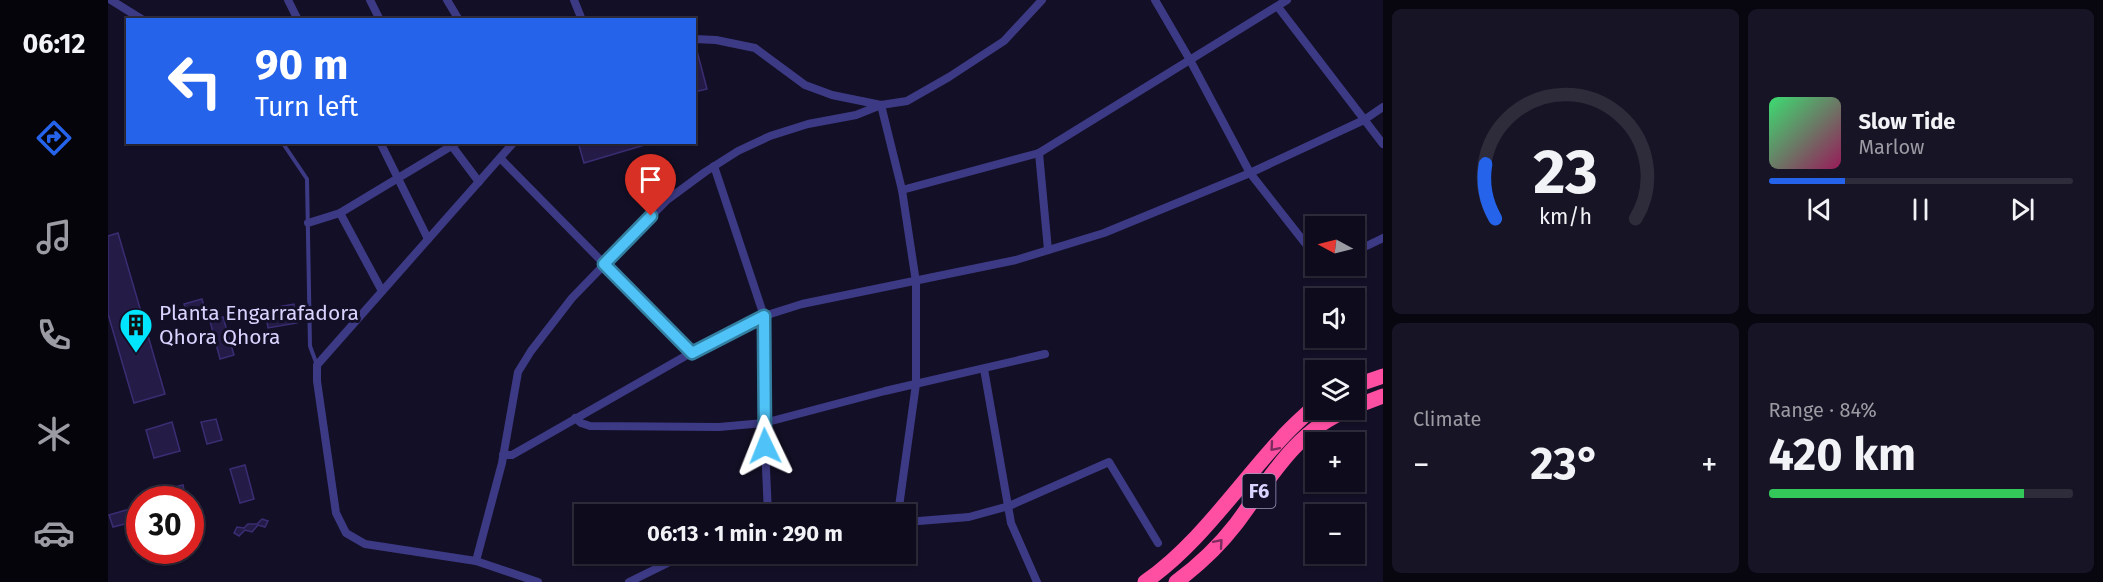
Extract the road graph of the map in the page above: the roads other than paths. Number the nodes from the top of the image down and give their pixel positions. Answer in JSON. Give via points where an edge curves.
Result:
{"nodes":[{"id":1,"x":111,"y":0,"type":"edge"},
{"id":2,"x":288,"y":0,"type":"edge"},
{"id":3,"x":369,"y":0,"type":"edge"},
{"id":4,"x":447,"y":0,"type":"edge"},
{"id":5,"x":574,"y":0,"type":"edge"},
{"id":6,"x":1042,"y":0,"type":"edge"},
{"id":7,"x":1155,"y":0,"type":"edge"},
{"id":8,"x":1287,"y":0,"type":"edge"},
{"id":9,"x":1278,"y":7,"type":"junction"},
{"id":10,"x":140,"y":18,"type":"edge"},
{"id":11,"x":297,"y":18,"type":"edge"},
{"id":12,"x":379,"y":18,"type":"edge"},
{"id":13,"x":458,"y":18,"type":"edge"},
{"id":14,"x":581,"y":18,"type":"edge"},
{"id":15,"x":696,"y":39,"type":"edge"},
{"id":16,"x":1190,"y":60,"type":"junction"},
{"id":17,"x":881,"y":105,"type":"junction"},
{"id":18,"x":1383,"y":107,"type":"edge"},
{"id":19,"x":1364,"y":120,"type":"junction"},
{"id":20,"x":283,"y":144,"type":"edge"},
{"id":21,"x":381,"y":144,"type":"edge"},
{"id":22,"x":453,"y":144,"type":"edge"},
{"id":23,"x":512,"y":144,"type":"edge"},
{"id":24,"x":1383,"y":144,"type":"edge"},
{"id":25,"x":1039,"y":153,"type":"junction"},
{"id":26,"x":500,"y":158,"type":"junction"},
{"id":27,"x":714,"y":166,"type":"junction"},
{"id":28,"x":1250,"y":173,"type":"junction"},
{"id":29,"x":399,"y":178,"type":"junction"},
{"id":30,"x":479,"y":182,"type":"junction"},
{"id":31,"x":902,"y":190,"type":"junction"},
{"id":32,"x":340,"y":213,"type":"junction"},
{"id":33,"x":308,"y":223,"type":"junction"},
{"id":34,"x":1383,"y":238,"type":"edge"},
{"id":35,"x":428,"y":239,"type":"junction"},
{"id":36,"x":1305,"y":243,"type":"edge"},
{"id":37,"x":1365,"y":247,"type":"edge"},
{"id":38,"x":1048,"y":250,"type":"junction"},
{"id":39,"x":604,"y":264,"type":"junction"},
{"id":40,"x":916,"y":282,"type":"junction"},
{"id":41,"x":382,"y":291,"type":"junction"},
{"id":42,"x":764,"y":316,"type":"junction"},
{"id":43,"x":692,"y":353,"type":"junction"},
{"id":44,"x":1045,"y":354,"type":"dead end"},
{"id":45,"x":317,"y":365,"type":"junction"},
{"id":46,"x":984,"y":369,"type":"junction"},
{"id":47,"x":1383,"y":376,"type":"edge"},
{"id":48,"x":1365,"y":382,"type":"edge"},
{"id":49,"x":916,"y":384,"type":"junction"},
{"id":50,"x":1383,"y":396,"type":"edge"},
{"id":51,"x":1365,"y":403,"type":"edge"},
{"id":52,"x":1305,"y":416,"type":"edge"},
{"id":53,"x":575,"y":418,"type":"junction"},
{"id":54,"x":1328,"y":420,"type":"edge"},
{"id":55,"x":764,"y":423,"type":"junction"},
{"id":56,"x":503,"y":455,"type":"junction"},
{"id":57,"x":768,"y":504,"type":"edge"},
{"id":58,"x":899,"y":504,"type":"edge"},
{"id":59,"x":1009,"y":506,"type":"junction"},
{"id":60,"x":916,"y":521,"type":"edge"},
{"id":61,"x":1158,"y":543,"type":"dead end"},
{"id":62,"x":476,"y":561,"type":"junction"},
{"id":63,"x":666,"y":564,"type":"edge"},
{"id":64,"x":538,"y":582,"type":"edge"},
{"id":65,"x":629,"y":582,"type":"edge"},
{"id":66,"x":1037,"y":582,"type":"edge"},
{"id":67,"x":1145,"y":582,"type":"edge"},
{"id":68,"x":1176,"y":582,"type":"edge"}],
"edges":[{"from":1,"to":10,"type":"street"},
{"from":2,"to":11,"type":"street"},
{"from":3,"to":12,"type":"street"},
{"from":4,"to":13,"type":"street"},
{"from":5,"to":14,"type":"street"},
{"from":6,"to":17,"type":"street","via":[[1004,41],[949,77],[907,101]]},
{"from":7,"to":16,"type":"street"},
{"from":8,"to":9,"type":"street"},
{"from":9,"to":16,"type":"street"},
{"from":9,"to":19,"type":"street"},
{"from":15,"to":17,"type":"street","via":[[754,48],[805,86]]},
{"from":16,"to":25,"type":"street"},
{"from":16,"to":28,"type":"street"},
{"from":17,"to":27,"type":"street","via":[[770,136]]},
{"from":17,"to":31,"type":"street"},
{"from":18,"to":19,"type":"street"},
{"from":19,"to":24,"type":"street"},
{"from":19,"to":28,"type":"street"},
{"from":20,"to":33,"type":"lane","via":[[307,179]]},
{"from":21,"to":29,"type":"street"},
{"from":22,"to":29,"type":"street"},
{"from":22,"to":30,"type":"street"},
{"from":23,"to":26,"type":"street"},
{"from":25,"to":31,"type":"street"},
{"from":25,"to":38,"type":"street"},
{"from":26,"to":30,"type":"street"},
{"from":26,"to":39,"type":"street"},
{"from":27,"to":39,"type":"street","via":[[667,200]]},
{"from":27,"to":42,"type":"street"},
{"from":28,"to":36,"type":"street"},
{"from":28,"to":38,"type":"street","via":[[1104,233]]},
{"from":29,"to":32,"type":"street"},
{"from":29,"to":35,"type":"street"},
{"from":30,"to":35,"type":"street"},
{"from":31,"to":40,"type":"street"},
{"from":32,"to":33,"type":"street"},
{"from":32,"to":41,"type":"street"},
{"from":33,"to":45,"type":"lane","via":[[310,346]]},
{"from":34,"to":37,"type":"street"},
{"from":35,"to":41,"type":"street"},
{"from":38,"to":40,"type":"street"},
{"from":39,"to":43,"type":"street"},
{"from":39,"to":56,"type":"street","via":[[572,298],[518,372]]},
{"from":40,"to":42,"type":"street","via":[[802,304]]},
{"from":40,"to":49,"type":"street"},
{"from":41,"to":45,"type":"street"},
{"from":42,"to":43,"type":"street"},
{"from":42,"to":55,"type":"street"},
{"from":43,"to":53,"type":"street"},
{"from":44,"to":46,"type":"street"},
{"from":45,"to":62,"type":"street","via":[[336,513],[346,534],[365,544]]},
{"from":46,"to":49,"type":"street"},
{"from":46,"to":59,"type":"street"},
{"from":47,"to":48,"type":"highway"},
{"from":49,"to":55,"type":"street"},
{"from":49,"to":58,"type":"street"},
{"from":50,"to":51,"type":"highway"},
{"from":52,"to":67,"type":"highway","number":"F6","one_way":true,"via":[[1201,532]]},
{"from":53,"to":55,"type":"street","via":[[590,426],[719,427]]},
{"from":53,"to":56,"type":"street","via":[[512,455]]},
{"from":68,"to":54,"type":"highway","number":"F6","one_way":true,"via":[[1217,546],[1304,436]]},
{"from":55,"to":57,"type":"street"},
{"from":56,"to":62,"type":"street"},
{"from":59,"to":60,"type":"street","via":[[969,517]]},
{"from":59,"to":61,"type":"street","via":[[1109,462]]},
{"from":59,"to":66,"type":"street","via":[[1011,523]]},
{"from":62,"to":64,"type":"street"},
{"from":63,"to":65,"type":"street"}]}
